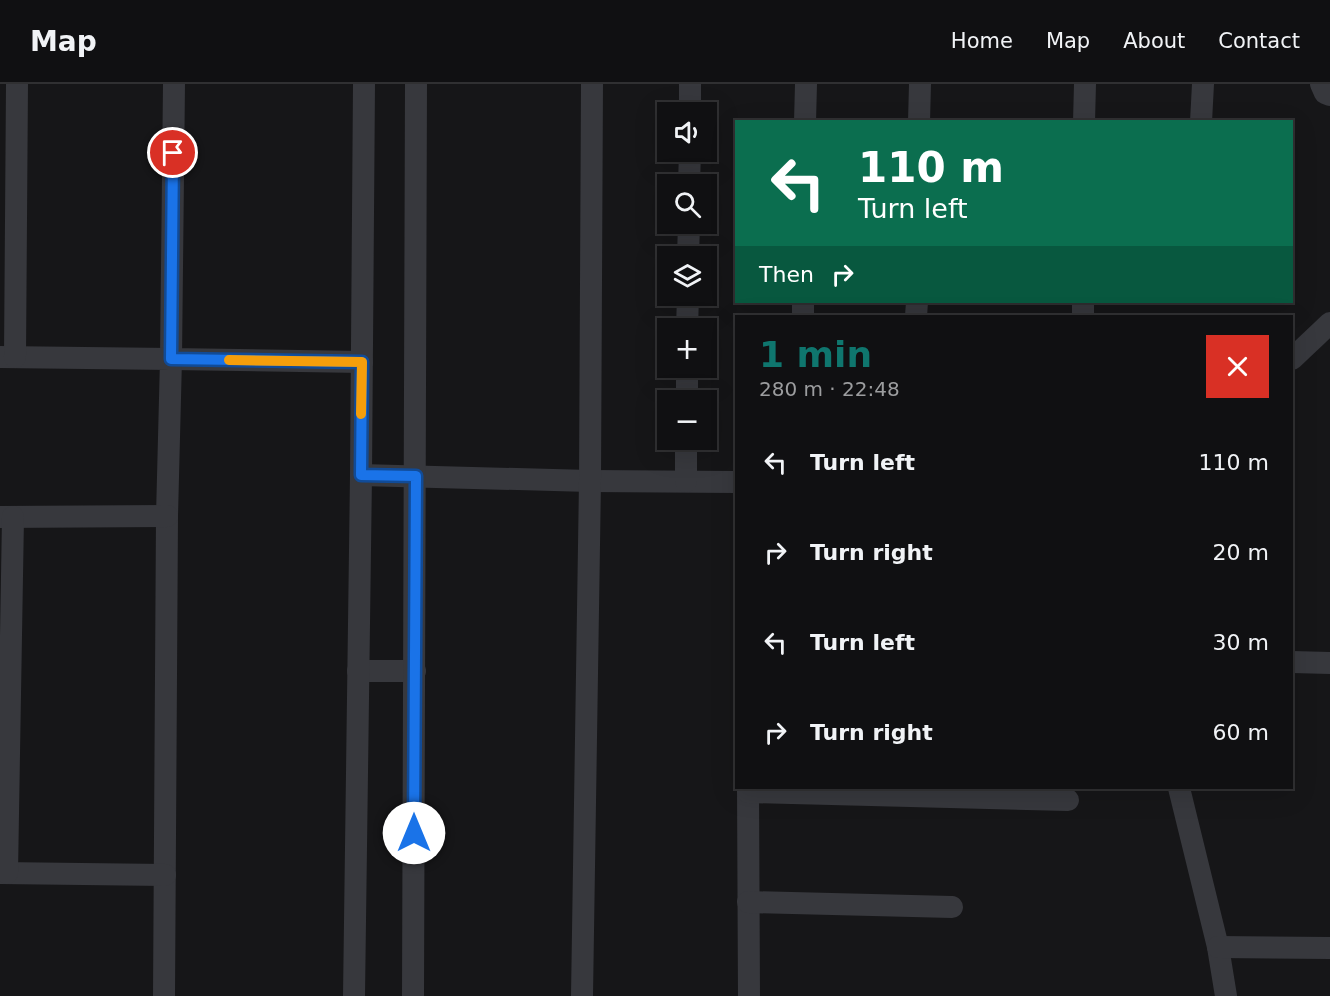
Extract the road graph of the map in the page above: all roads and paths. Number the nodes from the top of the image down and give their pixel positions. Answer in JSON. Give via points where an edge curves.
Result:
{"nodes":[{"id":1,"x":17,"y":84,"type":"edge"},
{"id":2,"x":174,"y":84,"type":"edge"},
{"id":3,"x":364,"y":84,"type":"edge"},
{"id":4,"x":417,"y":84,"type":"edge"},
{"id":5,"x":592,"y":84,"type":"edge"},
{"id":6,"x":690,"y":84,"type":"edge"},
{"id":7,"x":806,"y":84,"type":"edge"},
{"id":8,"x":920,"y":84,"type":"edge"},
{"id":9,"x":1085,"y":84,"type":"edge"},
{"id":10,"x":1203,"y":84,"type":"edge"},
{"id":11,"x":1322,"y":84,"type":"edge"},
{"id":12,"x":1330,"y":95,"type":"edge"},
{"id":13,"x":690,"y":102,"type":"edge"},
{"id":14,"x":805,"y":120,"type":"edge"},
{"id":15,"x":919,"y":120,"type":"edge"},
{"id":16,"x":1084,"y":120,"type":"edge"},
{"id":17,"x":1201,"y":120,"type":"edge"},
{"id":18,"x":8,"y":225,"type":"edge"},
{"id":19,"x":1330,"y":323,"type":"edge"},
{"id":20,"x":7,"y":357,"type":"edge"},
{"id":21,"x":1293,"y":358,"type":"edge"},
{"id":22,"x":171,"y":359,"type":"junction"},
{"id":23,"x":362,"y":362,"type":"junction"},
{"id":24,"x":686,"y":450,"type":"edge"},
{"id":25,"x":361,"y":475,"type":"junction"},
{"id":26,"x":416,"y":476,"type":"junction"},
{"id":27,"x":590,"y":481,"type":"junction"},
{"id":28,"x":686,"y":482,"type":"junction"},
{"id":29,"x":735,"y":482,"type":"edge"},
{"id":30,"x":167,"y":516,"type":"junction"},
{"id":31,"x":7,"y":517,"type":"edge"},
{"id":32,"x":1293,"y":662,"type":"edge"},
{"id":33,"x":1330,"y":663,"type":"edge"},
{"id":34,"x":358,"y":671,"type":"junction"},
{"id":35,"x":415,"y":671,"type":"junction"},
{"id":36,"x":1179,"y":789,"type":"edge"},
{"id":37,"x":748,"y":790,"type":"edge"},
{"id":38,"x":980,"y":793,"type":"edge"},
{"id":39,"x":1068,"y":800,"type":"dead end"},
{"id":40,"x":3,"y":873,"type":"edge"},
{"id":41,"x":165,"y":875,"type":"junction"},
{"id":42,"x":748,"y":902,"type":"junction"},
{"id":43,"x":952,"y":908,"type":"dead end"},
{"id":44,"x":1218,"y":947,"type":"junction"},
{"id":45,"x":1330,"y":948,"type":"edge"},
{"id":46,"x":164,"y":996,"type":"edge"},
{"id":47,"x":354,"y":996,"type":"edge"},
{"id":48,"x":412,"y":996,"type":"edge"},
{"id":49,"x":582,"y":996,"type":"edge"},
{"id":50,"x":749,"y":996,"type":"edge"},
{"id":51,"x":1226,"y":996,"type":"edge"}],
"edges":[{"from":1,"to":18,"type":"street"},
{"from":2,"to":22,"type":"street"},
{"from":3,"to":23,"type":"street"},
{"from":4,"to":26,"type":"street"},
{"from":5,"to":27,"type":"street"},
{"from":6,"to":13,"type":"street"},
{"from":7,"to":14,"type":"street"},
{"from":8,"to":15,"type":"street"},
{"from":9,"to":16,"type":"street"},
{"from":10,"to":17,"type":"street"},
{"from":11,"to":12,"type":"street"},
{"from":18,"to":20,"type":"street"},
{"from":19,"to":21,"type":"street"},
{"from":20,"to":22,"type":"street"},
{"from":22,"to":23,"type":"street"},
{"from":22,"to":30,"type":"street"},
{"from":23,"to":25,"type":"street"},
{"from":24,"to":28,"type":"street"},
{"from":25,"to":26,"type":"street"},
{"from":25,"to":34,"type":"street"},
{"from":26,"to":27,"type":"street"},
{"from":26,"to":35,"type":"street"},
{"from":27,"to":28,"type":"street"},
{"from":27,"to":49,"type":"street"},
{"from":28,"to":29,"type":"street"},
{"from":30,"to":31,"type":"street"},
{"from":30,"to":41,"type":"street"},
{"from":31,"to":40,"type":"street"},
{"from":32,"to":33,"type":"street"},
{"from":34,"to":35,"type":"street"},
{"from":34,"to":47,"type":"street"},
{"from":35,"to":48,"type":"street"},
{"from":36,"to":44,"type":"street"},
{"from":37,"to":38,"type":"street"},
{"from":37,"to":42,"type":"street"},
{"from":38,"to":39,"type":"street"},
{"from":40,"to":41,"type":"street"},
{"from":41,"to":46,"type":"street"},
{"from":42,"to":43,"type":"street"},
{"from":42,"to":50,"type":"street"},
{"from":44,"to":45,"type":"street"},
{"from":44,"to":51,"type":"street"}]}
